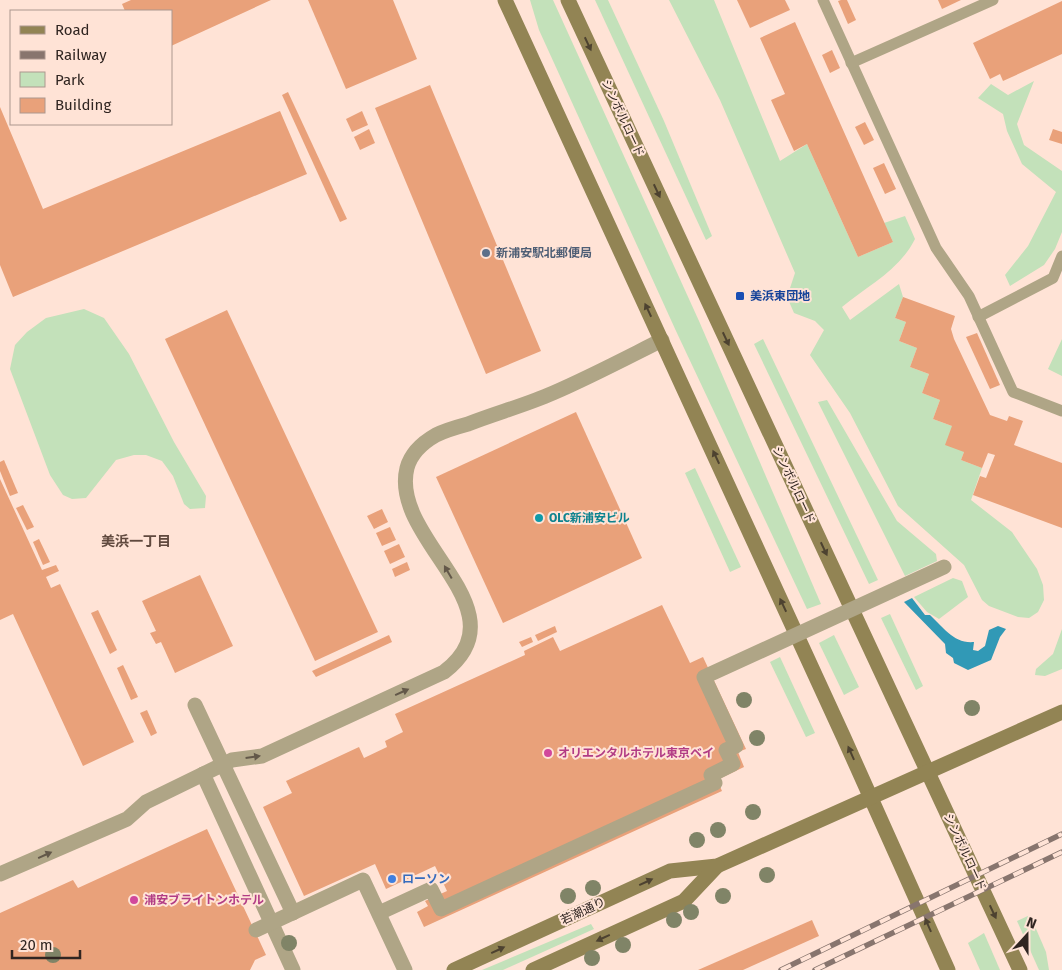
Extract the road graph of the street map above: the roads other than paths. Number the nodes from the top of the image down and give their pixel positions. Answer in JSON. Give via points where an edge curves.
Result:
{"nodes":[{"id":1,"x":505,"y":0,"type":"edge"},
{"id":2,"x":568,"y":0,"type":"edge"},
{"id":3,"x":823,"y":0,"type":"edge"},
{"id":4,"x":993,"y":0,"type":"edge"},
{"id":5,"x":851,"y":62,"type":"junction"},
{"id":6,"x":1062,"y":256,"type":"edge"},
{"id":7,"x":978,"y":316,"type":"junction"},
{"id":8,"x":662,"y":340,"type":"junction"},
{"id":9,"x":1062,"y":411,"type":"edge"},
{"id":10,"x":944,"y":567,"type":"dead end"},
{"id":11,"x":195,"y":705,"type":"dead end"},
{"id":12,"x":1062,"y":712,"type":"edge"},
{"id":13,"x":929,"y":773,"type":"junction"},
{"id":14,"x":202,"y":774,"type":"junction"},
{"id":15,"x":871,"y":797,"type":"junction"},
{"id":16,"x":717,"y":866,"type":"junction"},
{"id":17,"x":0,"y":874,"type":"edge"},
{"id":18,"x":293,"y":913,"type":"junction"},
{"id":19,"x":379,"y":913,"type":"junction"},
{"id":20,"x":256,"y":930,"type":"dead end"},
{"id":21,"x":293,"y":970,"type":"edge"},
{"id":22,"x":405,"y":970,"type":"edge"},
{"id":23,"x":454,"y":970,"type":"edge"},
{"id":24,"x":533,"y":970,"type":"edge"},
{"id":25,"x":948,"y":970,"type":"edge"},
{"id":26,"x":1020,"y":970,"type":"edge"}],
"edges":[{"from":8,"to":1,"type":"main road","one_way":true},
{"from":2,"to":13,"type":"main road","name":"シンボルロード","one_way":true},
{"from":3,"to":5,"type":"lane"},
{"from":4,"to":5,"type":"lane"},
{"from":5,"to":7,"type":"lane","via":[[936,248],[969,296]]},
{"from":6,"to":7,"type":"lane","via":[[1053,278]]},
{"from":7,"to":9,"type":"lane","via":[[1014,392]]},
{"from":14,"to":8,"type":"street","one_way":true,"via":[[232,760],[262,756],[455,664],[466,651],[471,615],[407,496],[407,469],[412,454],[437,434],[553,393]]},
{"from":15,"to":8,"type":"main road","one_way":true},
{"from":10,"to":19,"type":"street","bridge":true,"via":[[704,677],[736,746],[726,750],[733,764],[711,774],[715,783],[441,909],[431,889]]},
{"from":11,"to":18,"type":"street","bridge":true},
{"from":12,"to":13,"type":"main road","name":"若潮通り"},
{"from":13,"to":15,"type":"main road","name":"若潮通り"},
{"from":13,"to":26,"type":"main road","name":"シンボルロード","one_way":true},
{"from":17,"to":14,"type":"street","one_way":true,"via":[[127,819],[146,802]]},
{"from":14,"to":21,"type":"street"},
{"from":15,"to":16,"type":"main road","name":"若潮通り"},
{"from":25,"to":15,"type":"main road","one_way":true},
{"from":23,"to":16,"type":"main road","name":"若潮通り","one_way":true,"via":[[670,872]]},
{"from":16,"to":24,"type":"main road","name":"若潮通り","one_way":true,"via":[[684,900]]},
{"from":18,"to":19,"type":"street","bridge":true,"via":[[363,880]]},
{"from":18,"to":20,"type":"street","bridge":true},
{"from":19,"to":22,"type":"street","bridge":true}]}
